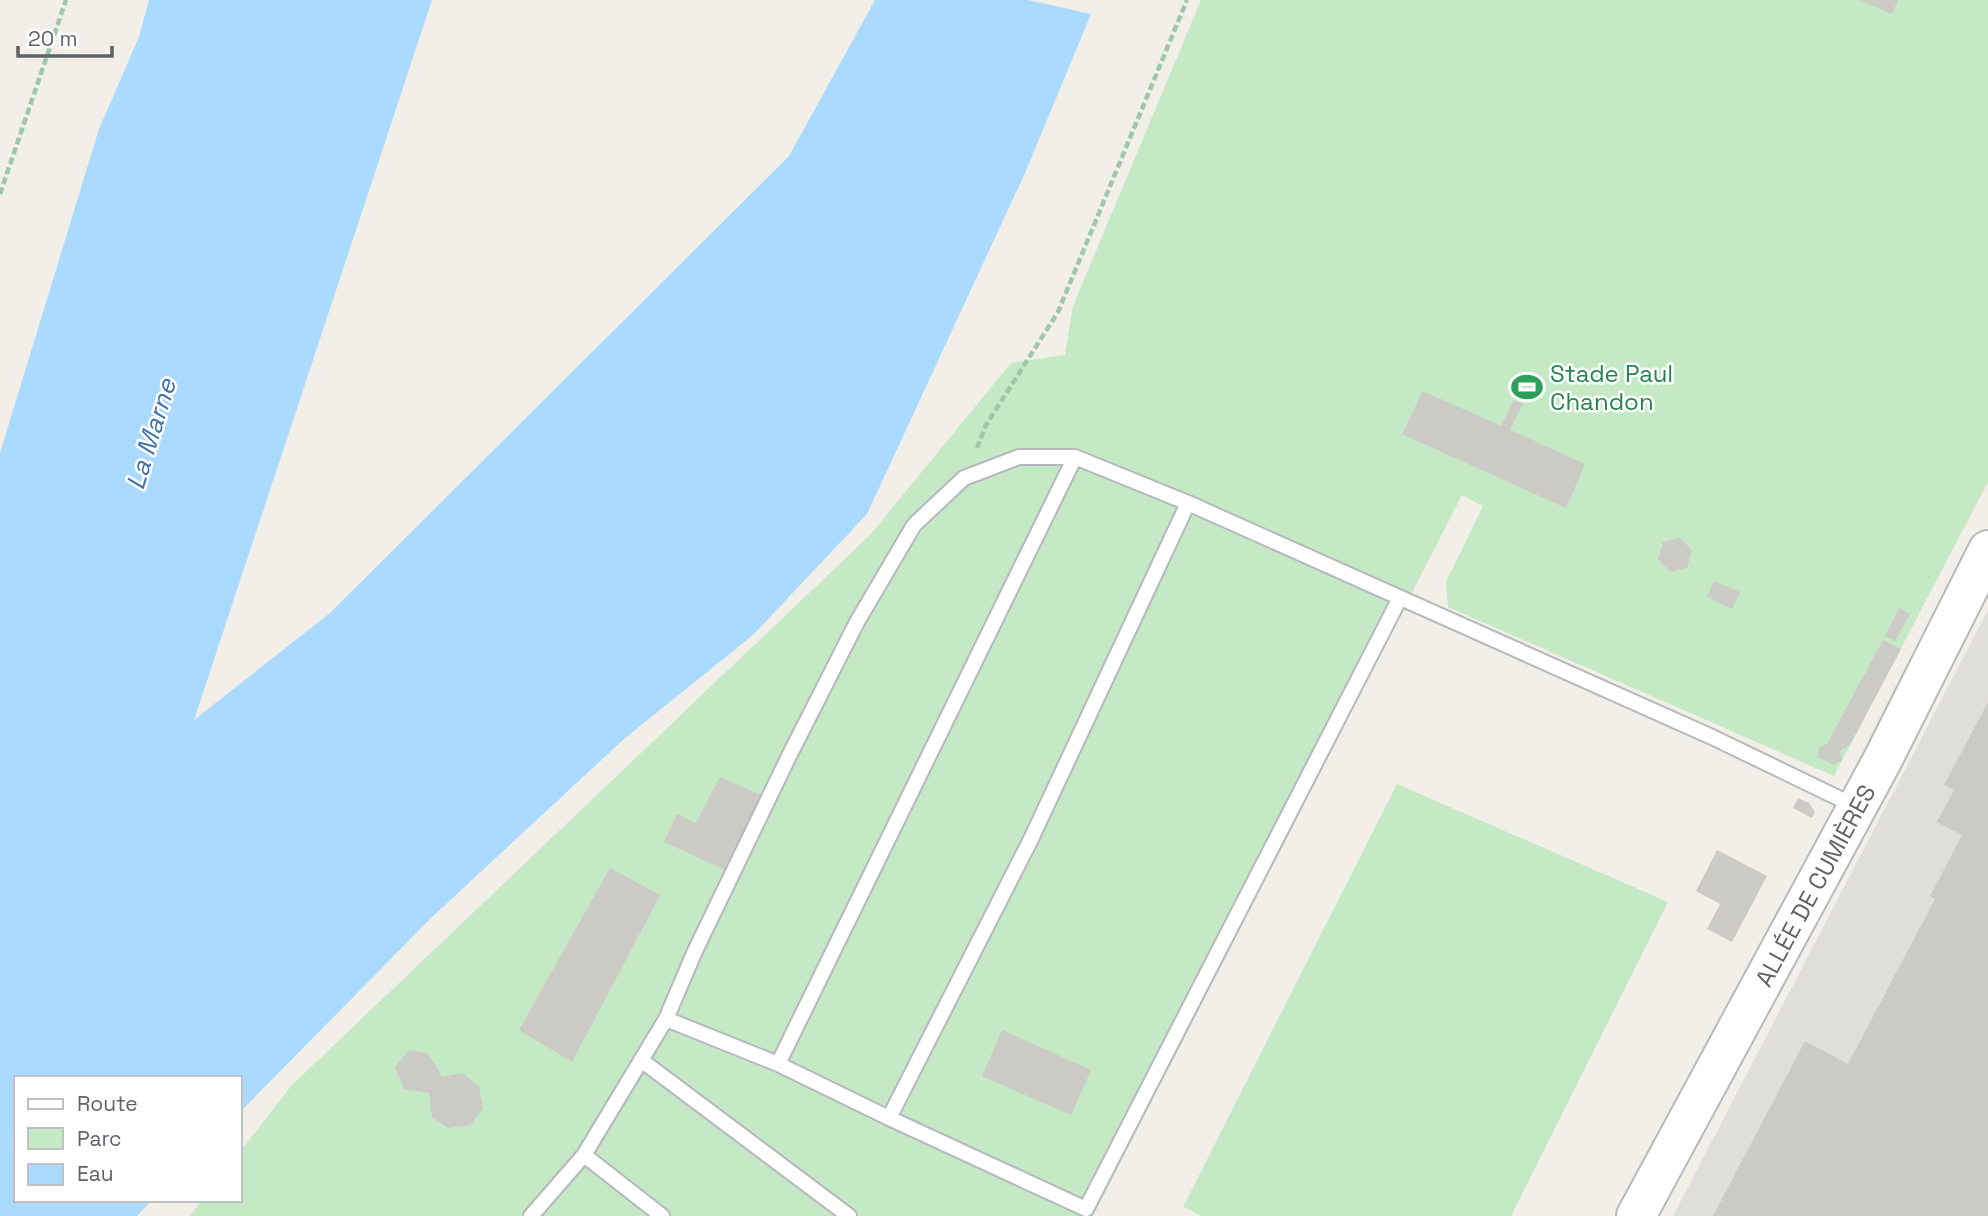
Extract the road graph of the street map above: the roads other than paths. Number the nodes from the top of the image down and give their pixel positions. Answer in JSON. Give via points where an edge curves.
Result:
{"nodes":[{"id":1,"x":1074,"y":457,"type":"junction"},
{"id":2,"x":1188,"y":503,"type":"junction"},
{"id":3,"x":1988,"y":550,"type":"edge"},
{"id":4,"x":1400,"y":598,"type":"junction"},
{"id":5,"x":1858,"y":808,"type":"junction"},
{"id":6,"x":666,"y":1019,"type":"junction"},
{"id":7,"x":641,"y":1060,"type":"junction"},
{"id":8,"x":778,"y":1064,"type":"junction"},
{"id":9,"x":889,"y":1118,"type":"junction"},
{"id":10,"x":584,"y":1155,"type":"junction"},
{"id":11,"x":531,"y":1216,"type":"edge"},
{"id":12,"x":662,"y":1216,"type":"edge"},
{"id":13,"x":849,"y":1216,"type":"edge"},
{"id":14,"x":1636,"y":1216,"type":"edge"}],
"edges":[{"from":1,"to":2,"type":"lane"},
{"from":1,"to":6,"type":"lane","via":[[1019,457],[964,478],[915,525],[856,622],[706,927]]},
{"from":1,"to":8,"type":"lane"},
{"from":2,"to":4,"type":"lane"},
{"from":2,"to":9,"type":"lane","via":[[1031,839]]},
{"from":3,"to":5,"type":"main road","name":"ALLÉE DE CUMIÈRES"},
{"from":4,"to":5,"type":"lane","via":[[1712,737]]},
{"from":4,"to":9,"type":"lane","via":[[1086,1209]]},
{"from":5,"to":14,"type":"main road","name":"ALLÉE DE CUMIÈRES"},
{"from":6,"to":7,"type":"lane"},
{"from":6,"to":8,"type":"lane"},
{"from":7,"to":10,"type":"lane"},
{"from":7,"to":13,"type":"lane"},
{"from":8,"to":9,"type":"lane"},
{"from":10,"to":11,"type":"lane"},
{"from":10,"to":12,"type":"lane"}]}
